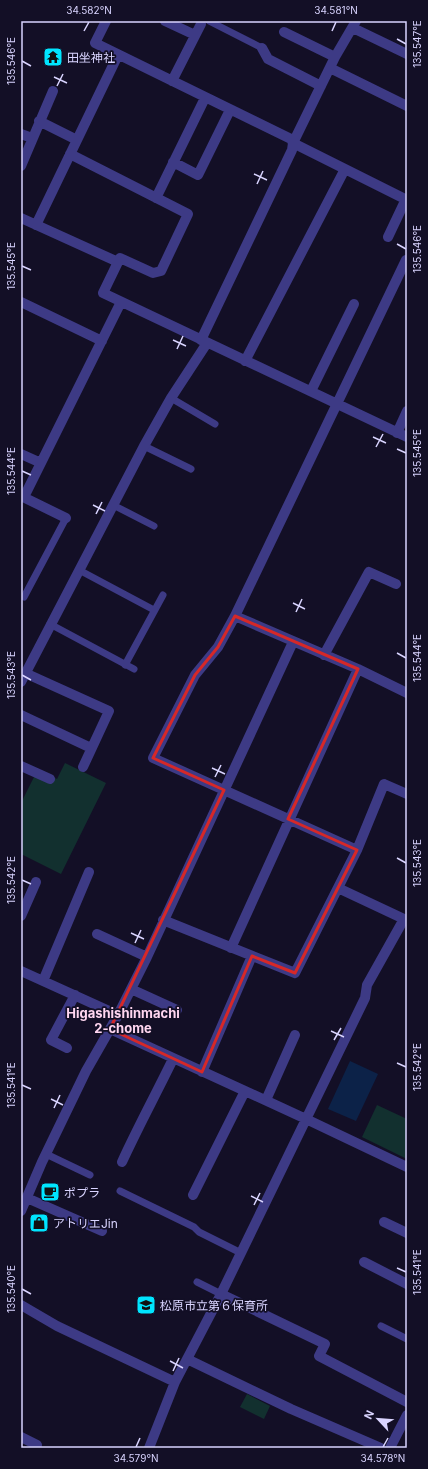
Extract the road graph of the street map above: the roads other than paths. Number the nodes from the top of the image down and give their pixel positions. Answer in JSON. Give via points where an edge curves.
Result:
{"nodes":[{"id":1,"x":106,"y":21,"type":"edge"},
{"id":2,"x":165,"y":21,"type":"edge"},
{"id":3,"x":205,"y":23,"type":"edge"},
{"id":4,"x":354,"y":25,"type":"edge"},
{"id":5,"x":284,"y":32,"type":"dead end"},
{"id":6,"x":195,"y":35,"type":"junction"},
{"id":7,"x":262,"y":48,"type":"joint"},
{"id":8,"x":407,"y":54,"type":"edge"},
{"id":9,"x":118,"y":55,"type":"junction"},
{"id":10,"x":335,"y":57,"type":"junction"},
{"id":11,"x":330,"y":68,"type":"junction"},
{"id":12,"x":172,"y":81,"type":"junction"},
{"id":13,"x":321,"y":86,"type":"junction"},
{"id":14,"x":53,"y":91,"type":"dead end"},
{"id":15,"x":205,"y":98,"type":"junction"},
{"id":16,"x":407,"y":106,"type":"edge"},
{"id":17,"x":230,"y":110,"type":"junction"},
{"id":18,"x":39,"y":121,"type":"junction"},
{"id":19,"x":21,"y":134,"type":"edge"},
{"id":20,"x":32,"y":138,"type":"junction"},
{"id":21,"x":77,"y":140,"type":"junction"},
{"id":22,"x":293,"y":143,"type":"junction"},
{"id":23,"x":70,"y":154,"type":"junction"},
{"id":24,"x":173,"y":162,"type":"junction"},
{"id":25,"x":21,"y":166,"type":"edge"},
{"id":26,"x":344,"y":169,"type":"junction"},
{"id":27,"x":156,"y":198,"type":"junction"},
{"id":28,"x":406,"y":200,"type":"edge"},
{"id":29,"x":21,"y":218,"type":"edge"},
{"id":30,"x":36,"y":225,"type":"junction"},
{"id":31,"x":388,"y":237,"type":"dead end"},
{"id":32,"x":406,"y":260,"type":"edge"},
{"id":33,"x":118,"y":262,"type":"junction"},
{"id":34,"x":21,"y":302,"type":"edge"},
{"id":35,"x":121,"y":302,"type":"junction"},
{"id":36,"x":354,"y":304,"type":"dead end"},
{"id":37,"x":102,"y":341,"type":"junction"},
{"id":38,"x":204,"y":342,"type":"junction"},
{"id":39,"x":245,"y":361,"type":"junction"},
{"id":40,"x":311,"y":391,"type":"junction"},
{"id":41,"x":171,"y":398,"type":"junction"},
{"id":42,"x":336,"y":404,"type":"junction"},
{"id":43,"x":407,"y":412,"type":"edge"},
{"id":44,"x":215,"y":424,"type":"dead end"},
{"id":45,"x":397,"y":432,"type":"junction"},
{"id":46,"x":407,"y":438,"type":"edge"},
{"id":47,"x":144,"y":446,"type":"junction"},
{"id":48,"x":21,"y":454,"type":"edge"},
{"id":49,"x":41,"y":463,"type":"junction"},
{"id":50,"x":191,"y":469,"type":"dead end"},
{"id":51,"x":22,"y":496,"type":"edge"},
{"id":52,"x":113,"y":506,"type":"junction"},
{"id":53,"x":66,"y":518,"type":"joint"},
{"id":54,"x":154,"y":526,"type":"dead end"},
{"id":55,"x":79,"y":570,"type":"junction"},
{"id":56,"x":396,"y":584,"type":"dead end"},
{"id":57,"x":163,"y":595,"type":"dead end"},
{"id":58,"x":24,"y":597,"type":"dead end"},
{"id":59,"x":154,"y":610,"type":"junction"},
{"id":60,"x":235,"y":616,"type":"junction"},
{"id":61,"x":50,"y":624,"type":"junction"},
{"id":62,"x":293,"y":642,"type":"junction"},
{"id":63,"x":324,"y":655,"type":"junction"},
{"id":64,"x":125,"y":665,"type":"junction"},
{"id":65,"x":134,"y":669,"type":"dead end"},
{"id":66,"x":358,"y":669,"type":"junction"},
{"id":67,"x":23,"y":677,"type":"edge"},
{"id":68,"x":407,"y":693,"type":"edge"},
{"id":69,"x":21,"y":715,"type":"edge"},
{"id":70,"x":91,"y":748,"type":"junction"},
{"id":71,"x":21,"y":766,"type":"edge"},
{"id":72,"x":82,"y":767,"type":"dead end"},
{"id":73,"x":50,"y":779,"type":"dead end"},
{"id":74,"x":224,"y":790,"type":"junction"},
{"id":75,"x":407,"y":794,"type":"edge"},
{"id":76,"x":288,"y":819,"type":"junction"},
{"id":77,"x":357,"y":850,"type":"junction"},
{"id":78,"x":89,"y":872,"type":"dead end"},
{"id":79,"x":36,"y":882,"type":"dead end"},
{"id":80,"x":338,"y":888,"type":"junction"},
{"id":81,"x":21,"y":916,"type":"edge"},
{"id":82,"x":163,"y":920,"type":"junction"},
{"id":83,"x":97,"y":934,"type":"dead end"},
{"id":84,"x":231,"y":948,"type":"junction"},
{"id":85,"x":252,"y":956,"type":"junction"},
{"id":86,"x":147,"y":957,"type":"junction"},
{"id":87,"x":22,"y":974,"type":"edge"},
{"id":88,"x":43,"y":981,"type":"junction"},
{"id":89,"x":131,"y":989,"type":"junction"},
{"id":90,"x":75,"y":995,"type":"junction"},
{"id":91,"x":177,"y":1010,"type":"dead end"},
{"id":92,"x":118,"y":1015,"type":"junction"},
{"id":93,"x":110,"y":1029,"type":"junction"},
{"id":94,"x":295,"y":1035,"type":"dead end"},
{"id":95,"x":67,"y":1048,"type":"dead end"},
{"id":96,"x":172,"y":1058,"type":"junction"},
{"id":97,"x":202,"y":1072,"type":"junction"},
{"id":98,"x":245,"y":1091,"type":"junction"},
{"id":99,"x":266,"y":1100,"type":"junction"},
{"id":100,"x":306,"y":1119,"type":"junction"},
{"id":101,"x":46,"y":1154,"type":"junction"},
{"id":102,"x":122,"y":1162,"type":"dead end"},
{"id":103,"x":407,"y":1167,"type":"edge"},
{"id":104,"x":90,"y":1175,"type":"dead end"},
{"id":105,"x":120,"y":1191,"type":"dead end"},
{"id":106,"x":193,"y":1195,"type":"dead end"},
{"id":107,"x":27,"y":1198,"type":"junction"},
{"id":108,"x":21,"y":1212,"type":"edge"},
{"id":109,"x":384,"y":1222,"type":"dead end"},
{"id":110,"x":102,"y":1231,"type":"dead end"},
{"id":111,"x":407,"y":1233,"type":"edge"},
{"id":112,"x":241,"y":1253,"type":"junction"},
{"id":113,"x":364,"y":1262,"type":"dead end"},
{"id":114,"x":197,"y":1282,"type":"dead end"},
{"id":115,"x":407,"y":1284,"type":"edge"},
{"id":116,"x":221,"y":1294,"type":"junction"},
{"id":117,"x":21,"y":1305,"type":"edge"},
{"id":118,"x":381,"y":1326,"type":"dead end"},
{"id":119,"x":407,"y":1339,"type":"edge"},
{"id":120,"x":187,"y":1359,"type":"junction"},
{"id":121,"x":175,"y":1382,"type":"junction"},
{"id":122,"x":407,"y":1402,"type":"edge"},
{"id":123,"x":407,"y":1415,"type":"edge"},
{"id":124,"x":21,"y":1437,"type":"edge"},
{"id":125,"x":37,"y":1445,"type":"dead end"},
{"id":126,"x":149,"y":1448,"type":"edge"},
{"id":127,"x":389,"y":1448,"type":"edge"}],
"edges":[{"from":1,"to":9,"type":"street","via":[[95,43]]},
{"from":2,"to":6,"type":"street"},
{"from":3,"to":6,"type":"street"},
{"from":3,"to":7,"type":"lane"},
{"from":4,"to":8,"type":"street"},
{"from":4,"to":10,"type":"street"},
{"from":5,"to":10,"type":"street"},
{"from":6,"to":12,"type":"street"},
{"from":7,"to":13,"type":"street","via":[[268,59]]},
{"from":9,"to":12,"type":"street"},
{"from":9,"to":21,"type":"street"},
{"from":10,"to":11,"type":"street"},
{"from":11,"to":13,"type":"street"},
{"from":11,"to":16,"type":"street"},
{"from":12,"to":15,"type":"street"},
{"from":13,"to":22,"type":"street"},
{"from":14,"to":18,"type":"street"},
{"from":15,"to":17,"type":"street"},
{"from":15,"to":24,"type":"street"},
{"from":17,"to":22,"type":"street","via":[[290,139]]},
{"from":17,"to":24,"type":"street","via":[[198,175]]},
{"from":18,"to":20,"type":"street"},
{"from":18,"to":21,"type":"street"},
{"from":19,"to":20,"type":"street"},
{"from":20,"to":25,"type":"street"},
{"from":21,"to":23,"type":"street"},
{"from":22,"to":26,"type":"street"},
{"from":22,"to":38,"type":"street","via":[[289,158]]},
{"from":23,"to":27,"type":"street"},
{"from":23,"to":30,"type":"street"},
{"from":24,"to":27,"type":"street"},
{"from":26,"to":28,"type":"street"},
{"from":26,"to":39,"type":"street"},
{"from":27,"to":33,"type":"street","via":[[188,214],[160,271],[153,273],[120,258]]},
{"from":28,"to":31,"type":"street"},
{"from":29,"to":30,"type":"street"},
{"from":30,"to":33,"type":"street"},
{"from":32,"to":42,"type":"street"},
{"from":33,"to":35,"type":"street","via":[[103,293]]},
{"from":34,"to":37,"type":"street"},
{"from":35,"to":37,"type":"street"},
{"from":35,"to":38,"type":"street"},
{"from":36,"to":40,"type":"street"},
{"from":37,"to":49,"type":"street"},
{"from":38,"to":39,"type":"street"},
{"from":38,"to":41,"type":"street"},
{"from":39,"to":40,"type":"street"},
{"from":40,"to":42,"type":"street"},
{"from":41,"to":44,"type":"lane"},
{"from":41,"to":47,"type":"street"},
{"from":42,"to":45,"type":"street"},
{"from":42,"to":60,"type":"street"},
{"from":43,"to":45,"type":"street"},
{"from":45,"to":46,"type":"street"},
{"from":47,"to":50,"type":"lane"},
{"from":47,"to":52,"type":"street"},
{"from":48,"to":49,"type":"street"},
{"from":49,"to":51,"type":"street"},
{"from":51,"to":53,"type":"street"},
{"from":52,"to":54,"type":"lane"},
{"from":52,"to":55,"type":"street"},
{"from":53,"to":58,"type":"lane"},
{"from":55,"to":59,"type":"lane"},
{"from":55,"to":61,"type":"street"},
{"from":56,"to":63,"type":"street","via":[[369,572]]},
{"from":57,"to":59,"type":"lane"},
{"from":59,"to":64,"type":"lane"},
{"from":60,"to":62,"type":"street"},
{"from":60,"to":74,"type":"street","via":[[218,647],[195,675],[154,758]]},
{"from":61,"to":64,"type":"lane"},
{"from":61,"to":67,"type":"street"},
{"from":62,"to":63,"type":"street"},
{"from":62,"to":74,"type":"street"},
{"from":63,"to":66,"type":"street"},
{"from":64,"to":65,"type":"lane"},
{"from":66,"to":68,"type":"street"},
{"from":66,"to":76,"type":"street"},
{"from":67,"to":70,"type":"street","via":[[109,711]]},
{"from":69,"to":70,"type":"street"},
{"from":70,"to":72,"type":"street"},
{"from":71,"to":73,"type":"street"},
{"from":74,"to":76,"type":"street"},
{"from":74,"to":82,"type":"street"},
{"from":75,"to":77,"type":"street","via":[[384,784]]},
{"from":76,"to":77,"type":"street"},
{"from":76,"to":84,"type":"street"},
{"from":77,"to":80,"type":"street"},
{"from":78,"to":88,"type":"street"},
{"from":79,"to":81,"type":"street"},
{"from":80,"to":85,"type":"street","via":[[296,973]]},
{"from":80,"to":100,"type":"street","via":[[404,919],[367,985],[365,998]]},
{"from":82,"to":84,"type":"street"},
{"from":82,"to":86,"type":"street"},
{"from":83,"to":86,"type":"street"},
{"from":84,"to":85,"type":"street"},
{"from":85,"to":97,"type":"street"},
{"from":86,"to":89,"type":"street"},
{"from":87,"to":88,"type":"street"},
{"from":88,"to":90,"type":"street"},
{"from":89,"to":91,"type":"street"},
{"from":89,"to":92,"type":"street"},
{"from":90,"to":92,"type":"street"},
{"from":90,"to":95,"type":"street","via":[[51,1040]]},
{"from":92,"to":93,"type":"street"},
{"from":93,"to":96,"type":"street"},
{"from":93,"to":101,"type":"street","via":[[86,1071]]},
{"from":94,"to":99,"type":"street"},
{"from":96,"to":97,"type":"street"},
{"from":96,"to":102,"type":"street"},
{"from":97,"to":98,"type":"street"},
{"from":98,"to":99,"type":"street"},
{"from":98,"to":106,"type":"street"},
{"from":99,"to":100,"type":"street"},
{"from":100,"to":103,"type":"street"},
{"from":100,"to":112,"type":"street"},
{"from":101,"to":104,"type":"lane"},
{"from":101,"to":107,"type":"street"},
{"from":105,"to":112,"type":"lane"},
{"from":107,"to":108,"type":"street"},
{"from":107,"to":110,"type":"street"},
{"from":109,"to":111,"type":"street"},
{"from":112,"to":116,"type":"street"},
{"from":113,"to":115,"type":"street"},
{"from":114,"to":116,"type":"lane"},
{"from":116,"to":120,"type":"street"},
{"from":116,"to":122,"type":"street","via":[[325,1344],[319,1356]]},
{"from":117,"to":121,"type":"street","via":[[58,1326]]},
{"from":118,"to":119,"type":"lane"},
{"from":120,"to":121,"type":"street"},
{"from":120,"to":127,"type":"street","via":[[291,1409]]},
{"from":121,"to":126,"type":"street"},
{"from":123,"to":127,"type":"street"},
{"from":124,"to":125,"type":"street"}]}
